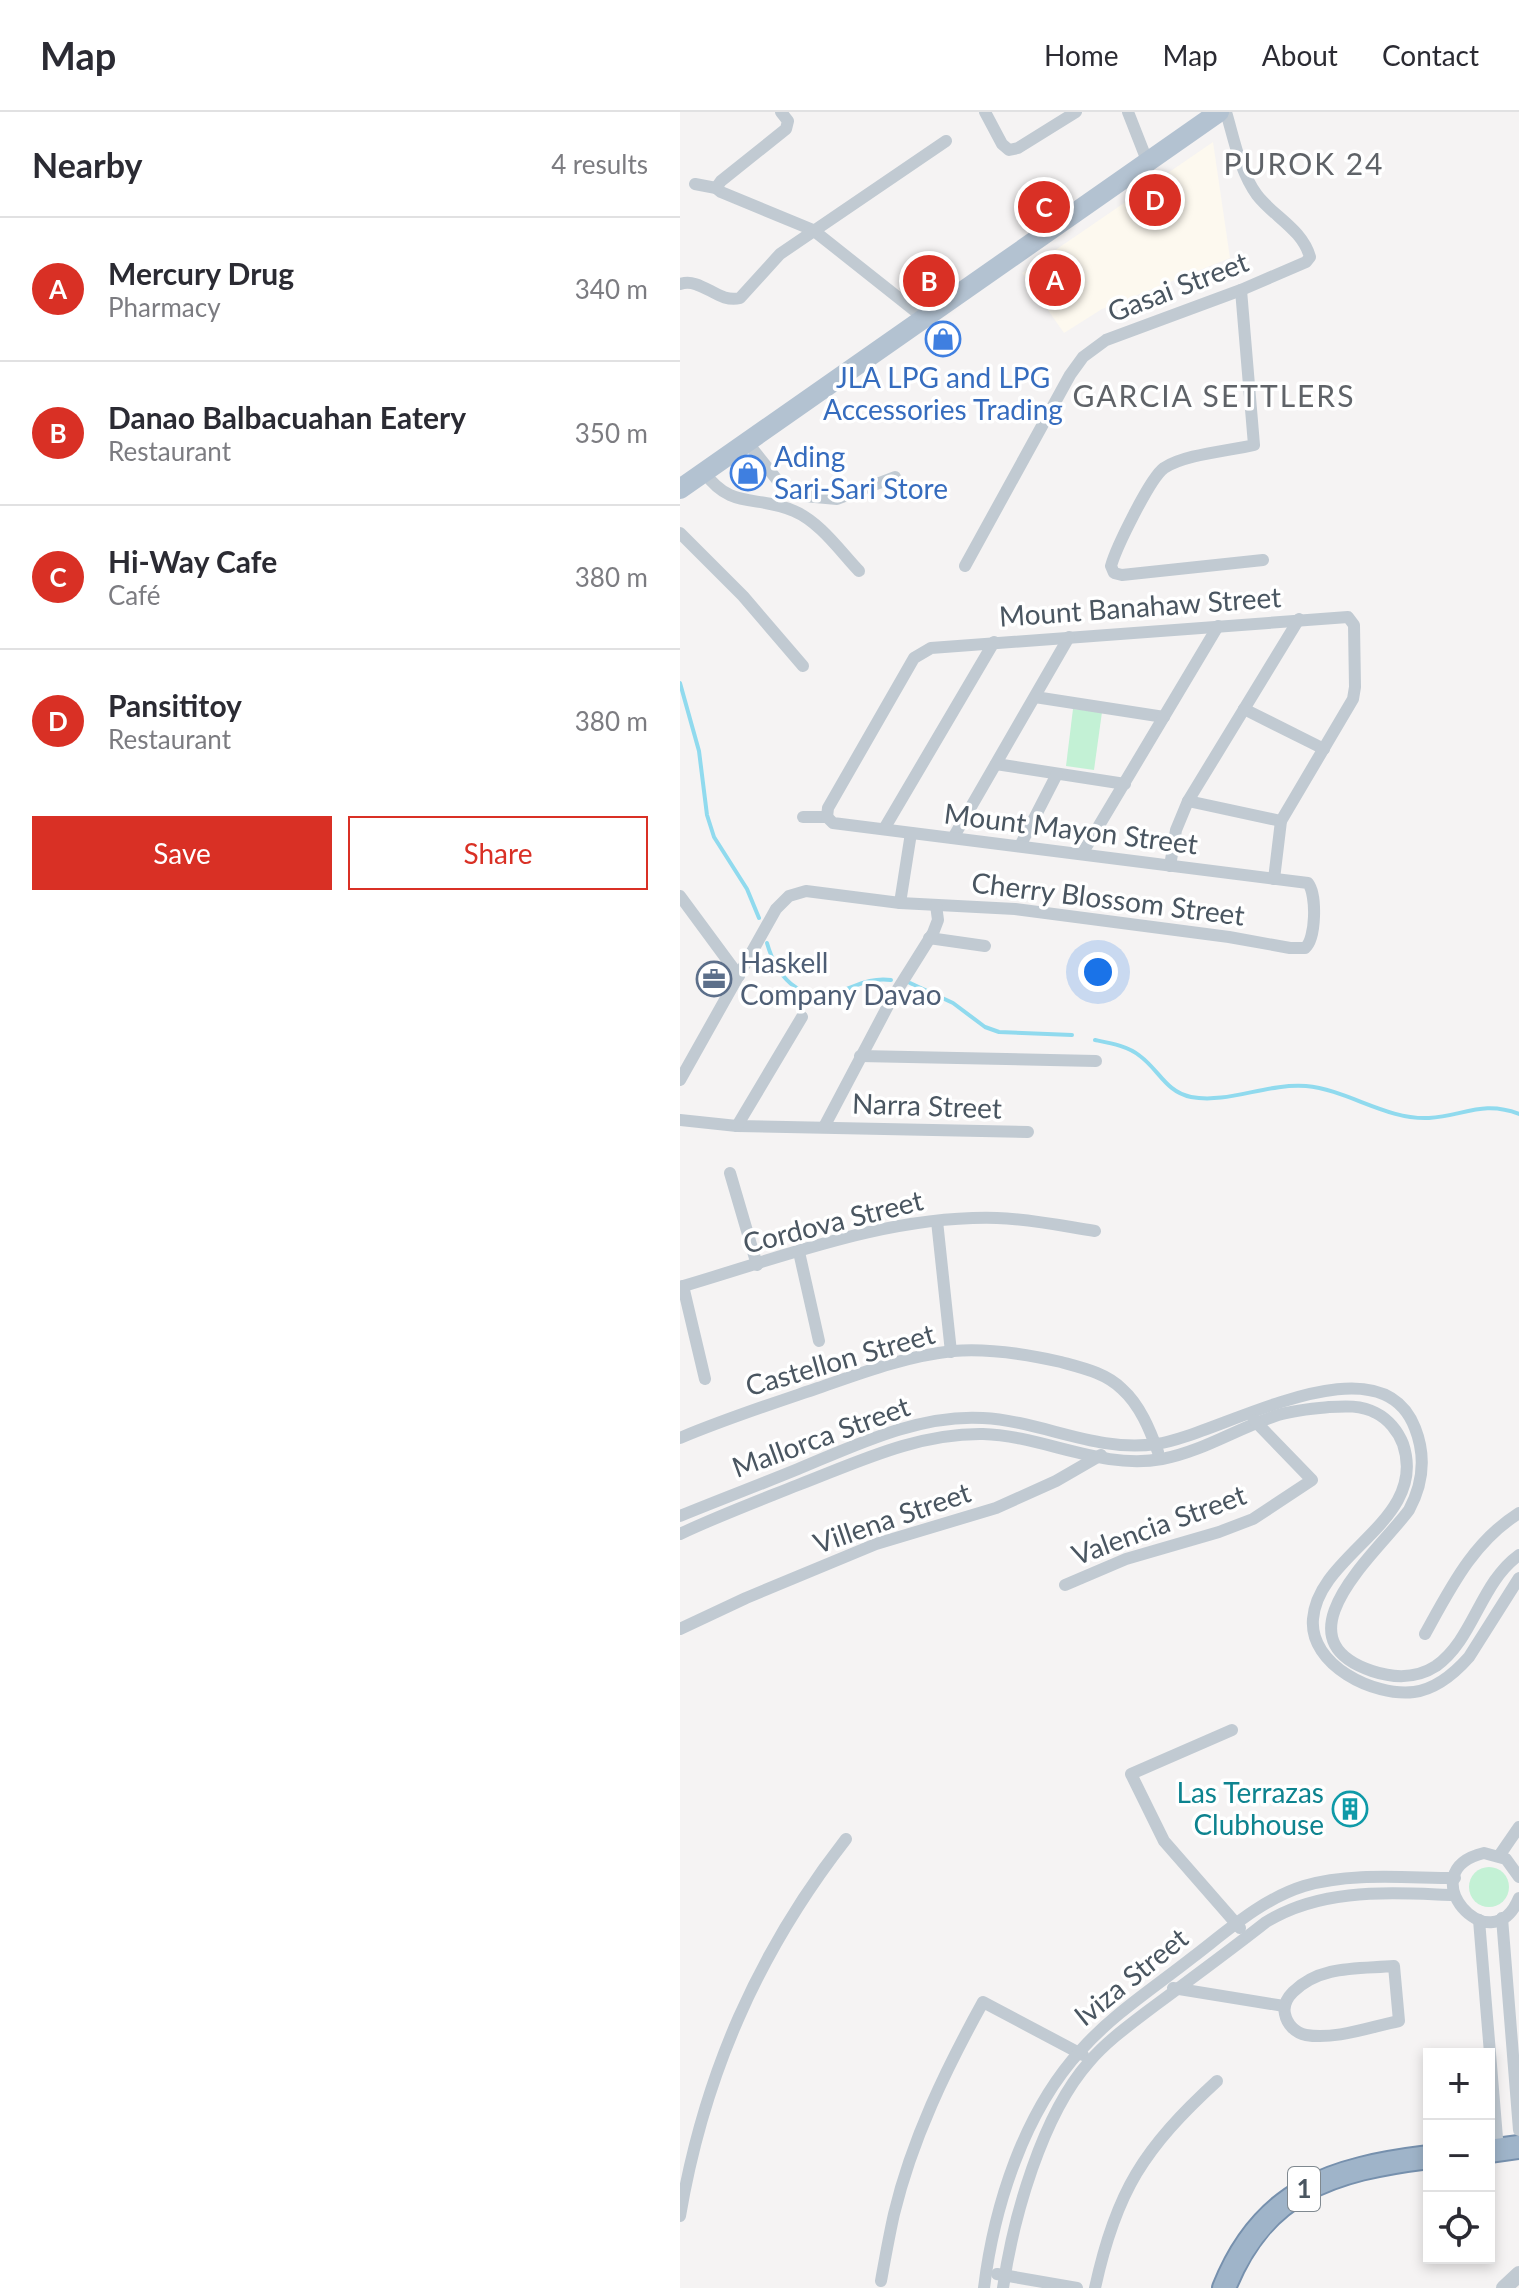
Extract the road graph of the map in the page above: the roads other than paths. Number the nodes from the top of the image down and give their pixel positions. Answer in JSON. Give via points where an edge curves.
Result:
{"nodes":[{"id":1,"x":781,"y":112,"type":"edge"},
{"id":2,"x":985,"y":112,"type":"edge"},
{"id":3,"x":1076,"y":112,"type":"edge"},
{"id":4,"x":1128,"y":112,"type":"edge"},
{"id":5,"x":1219,"y":112,"type":"edge"},
{"id":6,"x":1226,"y":112,"type":"edge"},
{"id":7,"x":946,"y":141,"type":"dead end"},
{"id":8,"x":1148,"y":163,"type":"junction"},
{"id":9,"x":695,"y":184,"type":"dead end"},
{"id":10,"x":716,"y":188,"type":"junction"},
{"id":11,"x":813,"y":230,"type":"junction"},
{"id":12,"x":680,"y":284,"type":"edge"},
{"id":13,"x":1241,"y":290,"type":"junction"},
{"id":14,"x":924,"y":318,"type":"junction"},
{"id":15,"x":747,"y":442,"type":"junction"},
{"id":16,"x":704,"y":472,"type":"junction"},
{"id":17,"x":895,"y":477,"type":"dead end"},
{"id":18,"x":681,"y":485,"type":"edge"},
{"id":19,"x":680,"y":533,"type":"edge"},
{"id":20,"x":1263,"y":560,"type":"dead end"},
{"id":21,"x":965,"y":566,"type":"dead end"},
{"id":22,"x":859,"y":571,"type":"dead end"},
{"id":23,"x":1299,"y":619,"type":"junction"},
{"id":24,"x":1218,"y":626,"type":"junction"},
{"id":25,"x":1069,"y":637,"type":"junction"},
{"id":26,"x":994,"y":642,"type":"junction"},
{"id":27,"x":803,"y":666,"type":"dead end"},
{"id":28,"x":1035,"y":697,"type":"junction"},
{"id":29,"x":1244,"y":709,"type":"junction"},
{"id":30,"x":1164,"y":717,"type":"junction"},
{"id":31,"x":1324,"y":749,"type":"junction"},
{"id":32,"x":996,"y":764,"type":"junction"},
{"id":33,"x":1057,"y":774,"type":"junction"},
{"id":34,"x":1125,"y":784,"type":"junction"},
{"id":35,"x":1188,"y":801,"type":"junction"},
{"id":36,"x":803,"y":817,"type":"dead end"},
{"id":37,"x":827,"y":817,"type":"junction"},
{"id":38,"x":1281,"y":821,"type":"junction"},
{"id":39,"x":884,"y":829,"type":"junction"},
{"id":40,"x":911,"y":833,"type":"junction"},
{"id":41,"x":953,"y":838,"type":"junction"},
{"id":42,"x":1020,"y":846,"type":"junction"},
{"id":43,"x":1082,"y":854,"type":"junction"},
{"id":44,"x":1170,"y":866,"type":"junction"},
{"id":45,"x":1274,"y":879,"type":"junction"},
{"id":46,"x":680,"y":896,"type":"edge"},
{"id":47,"x":900,"y":903,"type":"junction"},
{"id":48,"x":936,"y":905,"type":"junction"},
{"id":49,"x":929,"y":938,"type":"junction"},
{"id":50,"x":985,"y":946,"type":"dead end"},
{"id":51,"x":1309,"y":946,"type":"joint"},
{"id":52,"x":739,"y":976,"type":"junction"},
{"id":53,"x":802,"y":1017,"type":"dead end"},
{"id":54,"x":860,"y":1056,"type":"junction"},
{"id":55,"x":1096,"y":1061,"type":"dead end"},
{"id":56,"x":680,"y":1080,"type":"edge"},
{"id":57,"x":680,"y":1120,"type":"edge"},
{"id":58,"x":737,"y":1126,"type":"junction"},
{"id":59,"x":824,"y":1127,"type":"junction"},
{"id":60,"x":1028,"y":1132,"type":"dead end"},
{"id":61,"x":730,"y":1173,"type":"dead end"},
{"id":62,"x":937,"y":1221,"type":"junction"},
{"id":63,"x":1095,"y":1231,"type":"dead end"},
{"id":64,"x":799,"y":1252,"type":"junction"},
{"id":65,"x":757,"y":1265,"type":"junction"},
{"id":66,"x":682,"y":1287,"type":"edge"},
{"id":67,"x":819,"y":1341,"type":"dead end"},
{"id":68,"x":951,"y":1352,"type":"junction"},
{"id":69,"x":705,"y":1379,"type":"dead end"},
{"id":70,"x":1408,"y":1414,"type":"junction"},
{"id":71,"x":1252,"y":1419,"type":"junction"},
{"id":72,"x":1393,"y":1427,"type":"junction"},
{"id":73,"x":680,"y":1438,"type":"edge"},
{"id":74,"x":1155,"y":1444,"type":"junction"},
{"id":75,"x":1115,"y":1445,"type":"junction"},
{"id":76,"x":1097,"y":1457,"type":"junction"},
{"id":77,"x":1161,"y":1459,"type":"junction"},
{"id":78,"x":1519,"y":1513,"type":"edge"},
{"id":79,"x":680,"y":1516,"type":"edge"},
{"id":80,"x":680,"y":1534,"type":"edge"},
{"id":81,"x":1519,"y":1555,"type":"edge"},
{"id":82,"x":1519,"y":1578,"type":"edge"},
{"id":83,"x":1065,"y":1585,"type":"dead end"},
{"id":84,"x":680,"y":1629,"type":"edge"},
{"id":85,"x":1425,"y":1634,"type":"dead end"},
{"id":86,"x":1232,"y":1730,"type":"dead end"},
{"id":87,"x":1519,"y":1827,"type":"edge"},
{"id":88,"x":846,"y":1839,"type":"dead end"},
{"id":89,"x":1499,"y":1856,"type":"junction"},
{"id":90,"x":1516,"y":1859,"type":"edge"},
{"id":91,"x":1519,"y":1877,"type":"edge"},
{"id":92,"x":1455,"y":1878,"type":"junction"},
{"id":93,"x":1454,"y":1895,"type":"junction"},
{"id":94,"x":1519,"y":1898,"type":"edge"},
{"id":95,"x":1502,"y":1918,"type":"junction"},
{"id":96,"x":1479,"y":1920,"type":"junction"},
{"id":97,"x":1236,"y":1923,"type":"junction"},
{"id":98,"x":1247,"y":1937,"type":"junction"},
{"id":99,"x":1508,"y":1981,"type":"junction"},
{"id":100,"x":1485,"y":1982,"type":"junction"},
{"id":101,"x":1158,"y":1984,"type":"junction"},
{"id":102,"x":1177,"y":1989,"type":"junction"},
{"id":103,"x":1284,"y":2006,"type":"junction"},
{"id":104,"x":1511,"y":2023,"type":"junction"},
{"id":105,"x":1488,"y":2025,"type":"junction"},
{"id":106,"x":1078,"y":2053,"type":"junction"},
{"id":107,"x":1091,"y":2059,"type":"junction"},
{"id":108,"x":1217,"y":2081,"type":"dead end"},
{"id":109,"x":1519,"y":2130,"type":"edge"},
{"id":110,"x":1502,"y":2149,"type":"edge"},
{"id":111,"x":1423,"y":2158,"type":"edge"},
{"id":112,"x":680,"y":2216,"type":"edge"},
{"id":113,"x":986,"y":2271,"type":"junction"},
{"id":114,"x":1519,"y":2274,"type":"edge"},
{"id":115,"x":881,"y":2281,"type":"dead end"},
{"id":116,"x":1004,"y":2282,"type":"edge"},
{"id":117,"x":984,"y":2288,"type":"edge"},
{"id":118,"x":1077,"y":2288,"type":"edge"},
{"id":119,"x":1095,"y":2288,"type":"edge"},
{"id":120,"x":1224,"y":2288,"type":"edge"},
{"id":121,"x":1504,"y":2288,"type":"edge"}],
"edges":[{"from":1,"to":10,"type":"street","via":[[788,121],[786,129]]},
{"from":2,"to":3,"type":"street","via":[[1009,150]]},
{"from":4,"to":8,"type":"street"},
{"from":5,"to":8,"type":"main road"},
{"from":6,"to":13,"type":"street","name":"Gasai Street","via":[[1250,185],[1303,240],[1310,257]]},
{"from":7,"to":11,"type":"street"},
{"from":8,"to":14,"type":"main road"},
{"from":9,"to":10,"type":"street"},
{"from":10,"to":11,"type":"street"},
{"from":11,"to":12,"type":"street","via":[[734,300],[694,283]]},
{"from":11,"to":14,"type":"street"},
{"from":13,"to":20,"type":"street","via":[[1254,445],[1181,461],[1157,474],[1111,566],[1122,575]]},
{"from":13,"to":21,"type":"street","name":"Gasai Street","via":[[1106,340],[1083,357]]},
{"from":14,"to":15,"type":"main road"},
{"from":15,"to":16,"type":"main road"},
{"from":15,"to":17,"type":"street","via":[[778,481],[804,496],[837,499]]},
{"from":16,"to":18,"type":"main road"},
{"from":16,"to":22,"type":"street","via":[[723,493],[793,510]]},
{"from":19,"to":27,"type":"street"},
{"from":23,"to":24,"type":"street","name":"Mount Banahaw Street"},
{"from":23,"to":29,"type":"street"},
{"from":23,"to":31,"type":"street","name":"Mount Banahaw Street","via":[[1343,616],[1354,625],[1355,687],[1348,710]]},
{"from":24,"to":25,"type":"street","name":"Mount Banahaw Street"},
{"from":24,"to":30,"type":"street"},
{"from":25,"to":26,"type":"street","name":"Mount Banahaw Street"},
{"from":25,"to":28,"type":"street"},
{"from":26,"to":37,"type":"street","name":"Mount Banahaw Street","via":[[931,648],[914,658]]},
{"from":26,"to":39,"type":"street"},
{"from":28,"to":30,"type":"street"},
{"from":28,"to":32,"type":"street"},
{"from":29,"to":31,"type":"street"},
{"from":29,"to":35,"type":"street"},
{"from":30,"to":34,"type":"street"},
{"from":31,"to":38,"type":"street"},
{"from":32,"to":33,"type":"street"},
{"from":32,"to":41,"type":"street"},
{"from":33,"to":34,"type":"street"},
{"from":33,"to":42,"type":"street"},
{"from":34,"to":43,"type":"street"},
{"from":35,"to":38,"type":"street"},
{"from":35,"to":44,"type":"street"},
{"from":36,"to":37,"type":"street","name":"Mount Mayon Street"},
{"from":37,"to":39,"type":"street","name":"Mount Mayon Street","via":[[833,823]]},
{"from":38,"to":45,"type":"street"},
{"from":39,"to":40,"type":"street","name":"Mount Mayon Street"},
{"from":40,"to":41,"type":"street","name":"Mount Mayon Street"},
{"from":40,"to":47,"type":"street"},
{"from":41,"to":42,"type":"street","name":"Mount Mayon Street"},
{"from":42,"to":43,"type":"street","name":"Mount Mayon Street"},
{"from":43,"to":44,"type":"street","name":"Mount Mayon Street"},
{"from":44,"to":45,"type":"street","name":"Mount Mayon Street"},
{"from":45,"to":51,"type":"street","name":"Mount Mayon Street","via":[[1311,886]]},
{"from":46,"to":52,"type":"street"},
{"from":47,"to":48,"type":"street","name":"Cherry Blossom Street"},
{"from":47,"to":52,"type":"street","name":"Cherry Blossom Street","via":[[806,891],[789,896],[776,909]]},
{"from":48,"to":49,"type":"street","via":[[938,920]]},
{"from":48,"to":51,"type":"street","name":"Cherry Blossom Street","via":[[1015,909],[1290,948]]},
{"from":49,"to":50,"type":"street"},
{"from":49,"to":54,"type":"street"},
{"from":52,"to":56,"type":"street"},
{"from":53,"to":58,"type":"street"},
{"from":54,"to":55,"type":"street"},
{"from":54,"to":59,"type":"street"},
{"from":57,"to":58,"type":"street","name":"Narra Street"},
{"from":58,"to":59,"type":"street","name":"Narra Street"},
{"from":59,"to":60,"type":"street","name":"Narra Street"},
{"from":61,"to":65,"type":"street"},
{"from":62,"to":63,"type":"street","name":"Cordova Street","via":[[996,1218]]},
{"from":62,"to":64,"type":"street","name":"Cordova Street"},
{"from":62,"to":68,"type":"street"},
{"from":64,"to":65,"type":"street","name":"Cordova Street"},
{"from":64,"to":67,"type":"street"},
{"from":65,"to":66,"type":"street","name":"Cordova Street"},
{"from":66,"to":69,"type":"street"},
{"from":68,"to":73,"type":"street","name":"Castellon Street","via":[[867,1372]]},
{"from":68,"to":74,"type":"street","name":"Castellon Street","via":[[1021,1354],[1092,1371],[1123,1389]]},
{"from":70,"to":71,"type":"street","name":"Mallorca Street","via":[[1386,1395],[1356,1389],[1304,1394]]},
{"from":70,"to":72,"type":"street"},
{"from":70,"to":81,"type":"street","via":[[1420,1447],[1421,1481],[1409,1510],[1335,1604],[1332,1628],[1340,1651],[1381,1674],[1423,1673],[1448,1656],[1496,1576]]},
{"from":71,"to":72,"type":"street","name":"Mallorca Street","via":[[1341,1406],[1372,1411]]},
{"from":71,"to":74,"type":"street","name":"Mallorca Street"},
{"from":71,"to":77,"type":"street","name":"Mallorca Street","via":[[1204,1447]]},
{"from":71,"to":83,"type":"street","name":"Valencia Street","via":[[1312,1480],[1245,1522],[1126,1559]]},
{"from":72,"to":82,"type":"street","via":[[1407,1465],[1403,1490],[1379,1526],[1328,1582],[1314,1608],[1314,1637],[1329,1661],[1357,1681],[1385,1689],[1412,1692],[1435,1686],[1469,1657]]},
{"from":74,"to":75,"type":"street","name":"Mallorca Street"},
{"from":74,"to":77,"type":"street","name":"Castellon Street"},
{"from":75,"to":76,"type":"street","name":"Villena Street"},
{"from":75,"to":79,"type":"street","name":"Mallorca Street","via":[[1004,1420],[932,1423],[862,1443]]},
{"from":76,"to":77,"type":"street","name":"Mallorca Street"},
{"from":76,"to":80,"type":"street","name":"Mallorca Street","via":[[985,1434],[942,1437],[881,1453]]},
{"from":76,"to":84,"type":"street","name":"Villena Street","via":[[996,1508],[876,1544]]},
{"from":78,"to":85,"type":"street","via":[[1473,1553]]},
{"from":86,"to":97,"type":"street","via":[[1131,1774],[1164,1841]]},
{"from":87,"to":89,"type":"street"},
{"from":88,"to":112,"type":"street","via":[[801,1900],[744,2003],[712,2082]]},
{"from":89,"to":90,"type":"street"},
{"from":89,"to":92,"type":"street","via":[[1484,1853],[1469,1859]]},
{"from":90,"to":91,"type":"street"},
{"from":92,"to":93,"type":"street"},
{"from":92,"to":97,"type":"street","name":"Iviza Street","via":[[1324,1881],[1289,1891]]},
{"from":93,"to":96,"type":"street","via":[[1463,1911]]},
{"from":93,"to":98,"type":"street","name":"Iviza Street","via":[[1318,1899],[1281,1913]]},
{"from":94,"to":95,"type":"street"},
{"from":95,"to":96,"type":"street"},
{"from":95,"to":99,"type":"street"},
{"from":96,"to":100,"type":"street"},
{"from":97,"to":98,"type":"street"},
{"from":97,"to":101,"type":"street","name":"Iviza Street"},
{"from":98,"to":102,"type":"street","name":"Iviza Street"},
{"from":99,"to":100,"type":"street"},
{"from":99,"to":104,"type":"street"},
{"from":100,"to":105,"type":"street"},
{"from":101,"to":102,"type":"street"},
{"from":101,"to":106,"type":"street","name":"Iviza Street"},
{"from":102,"to":103,"type":"street"},
{"from":102,"to":107,"type":"street","name":"Iviza Street"},
{"from":103,"to":103,"type":"street","via":[[1288,2022],[1305,2035],[1399,2021],[1394,1966],[1329,1971],[1296,1988]]},
{"from":104,"to":105,"type":"street"},
{"from":104,"to":109,"type":"street"},
{"from":105,"to":110,"type":"street"},
{"from":106,"to":107,"type":"street"},
{"from":106,"to":113,"type":"street","name":"Iviza Street","via":[[1027,2135]]},
{"from":106,"to":115,"type":"street","via":[[983,2002],[918,2139],[894,2215]]},
{"from":107,"to":116,"type":"street","name":"Iviza Street","via":[[1063,2097],[1042,2142]]},
{"from":108,"to":119,"type":"street","via":[[1156,2143],[1128,2186],[1106,2238]]},
{"from":111,"to":120,"type":"highway","number":"1","via":[[1353,2169],[1295,2195],[1247,2240]]},
{"from":113,"to":116,"type":"street"},
{"from":113,"to":117,"type":"street","name":"Iviza Street"},
{"from":114,"to":121,"type":"street"},
{"from":116,"to":118,"type":"street"}]}
